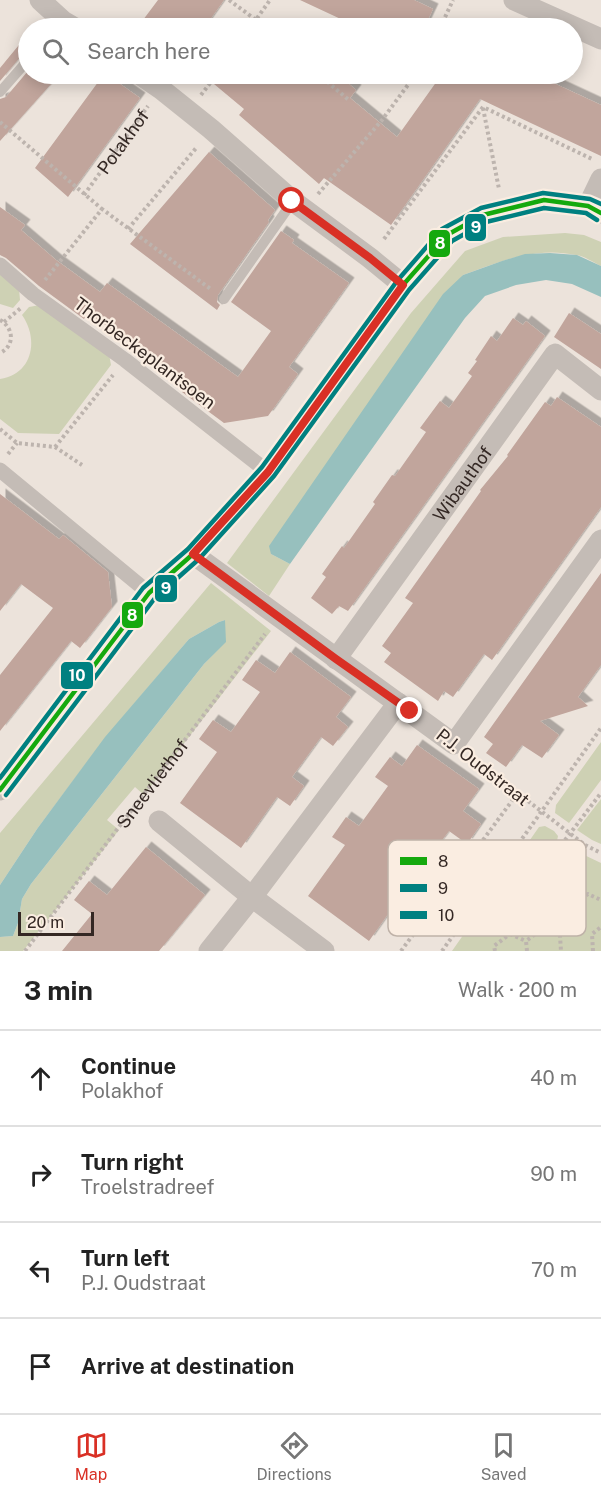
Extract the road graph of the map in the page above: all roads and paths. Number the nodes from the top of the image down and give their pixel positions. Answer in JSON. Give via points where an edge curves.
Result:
{"nodes":[{"id":1,"x":40,"y":0,"type":"edge"},
{"id":2,"x":230,"y":0,"type":"edge"},
{"id":3,"x":270,"y":0,"type":"edge"},
{"id":4,"x":453,"y":0,"type":"edge"},
{"id":5,"x":514,"y":0,"type":"edge"},
{"id":6,"x":57,"y":18,"type":"edge"},
{"id":7,"x":254,"y":18,"type":"edge"},
{"id":8,"x":258,"y":18,"type":"edge"},
{"id":9,"x":445,"y":18,"type":"edge"},
{"id":10,"x":554,"y":18,"type":"edge"},
{"id":11,"x":583,"y":31,"type":"edge"},
{"id":12,"x":601,"y":39,"type":"edge"},
{"id":13,"x":18,"y":71,"type":"edge"},
{"id":14,"x":155,"y":84,"type":"edge"},
{"id":15,"x":329,"y":84,"type":"edge"},
{"id":16,"x":409,"y":84,"type":"edge"},
{"id":17,"x":161,"y":88,"type":"junction"},
{"id":18,"x":0,"y":92,"type":"edge"},
{"id":19,"x":350,"y":102,"type":"dead end"},
{"id":20,"x":483,"y":107,"type":"junction"},
{"id":21,"x":0,"y":122,"type":"edge"},
{"id":22,"x":211,"y":129,"type":"junction"},
{"id":23,"x":598,"y":170,"type":"edge"},
{"id":24,"x":84,"y":195,"type":"junction"},
{"id":25,"x":299,"y":206,"type":"junction"},
{"id":26,"x":102,"y":210,"type":"junction"},
{"id":27,"x":503,"y":210,"type":"junction"},
{"id":28,"x":594,"y":210,"type":"edge"},
{"id":29,"x":128,"y":229,"type":"junction"},
{"id":30,"x":370,"y":258,"type":"junction"},
{"id":31,"x":0,"y":265,"type":"edge"},
{"id":32,"x":403,"y":285,"type":"junction"},
{"id":33,"x":33,"y":294,"type":"junction"},
{"id":34,"x":224,"y":299,"type":"joint"},
{"id":35,"x":2,"y":321,"type":"edge"},
{"id":36,"x":0,"y":353,"type":"edge"},
{"id":37,"x":125,"y":360,"type":"junction"},
{"id":38,"x":601,"y":390,"type":"edge"},
{"id":39,"x":0,"y":429,"type":"edge"},
{"id":40,"x":55,"y":447,"type":"junction"},
{"id":41,"x":82,"y":465,"type":"dead end"},
{"id":42,"x":0,"y":470,"type":"edge"},
{"id":43,"x":268,"y":472,"type":"junction"},
{"id":44,"x":601,"y":540,"type":"edge"},
{"id":45,"x":193,"y":554,"type":"junction"},
{"id":46,"x":149,"y":593,"type":"junction"},
{"id":47,"x":278,"y":617,"type":"junction"},
{"id":48,"x":336,"y":659,"type":"junction"},
{"id":49,"x":398,"y":703,"type":"junction"},
{"id":50,"x":601,"y":728,"type":"edge"},
{"id":51,"x":454,"y":744,"type":"junction"},
{"id":52,"x":3,"y":777,"type":"edge"},
{"id":53,"x":601,"y":793,"type":"edge"},
{"id":54,"x":517,"y":794,"type":"junction"},
{"id":55,"x":541,"y":812,"type":"junction"},
{"id":56,"x":159,"y":821,"type":"dead end"},
{"id":57,"x":569,"y":833,"type":"junction"},
{"id":58,"x":483,"y":840,"type":"edge"},
{"id":59,"x":521,"y":840,"type":"edge"},
{"id":60,"x":564,"y":840,"type":"edge"},
{"id":61,"x":578,"y":840,"type":"edge"},
{"id":62,"x":586,"y":846,"type":"edge"},
{"id":63,"x":601,"y":853,"type":"edge"},
{"id":64,"x":586,"y":895,"type":"edge"},
{"id":65,"x":252,"y":897,"type":"junction"},
{"id":66,"x":601,"y":900,"type":"edge"},
{"id":67,"x":601,"y":927,"type":"edge"},
{"id":68,"x":412,"y":936,"type":"edge"},
{"id":69,"x":454,"y":936,"type":"edge"},
{"id":70,"x":507,"y":936,"type":"edge"},
{"id":71,"x":515,"y":936,"type":"edge"},
{"id":72,"x":533,"y":936,"type":"edge"},
{"id":73,"x":560,"y":936,"type":"edge"},
{"id":74,"x":526,"y":941,"type":"junction"},
{"id":75,"x":25,"y":951,"type":"edge"},
{"id":76,"x":209,"y":951,"type":"edge"},
{"id":77,"x":324,"y":951,"type":"edge"},
{"id":78,"x":401,"y":951,"type":"edge"},
{"id":79,"x":442,"y":951,"type":"edge"},
{"id":80,"x":495,"y":951,"type":"edge"},
{"id":81,"x":527,"y":951,"type":"edge"},
{"id":82,"x":561,"y":951,"type":"edge"},
{"id":83,"x":593,"y":951,"type":"edge"}],
"edges":[{"from":1,"to":6,"type":"street"},
{"from":2,"to":7,"type":"path"},
{"from":3,"to":8,"type":"path"},
{"from":4,"to":9,"type":"path"},
{"from":5,"to":10,"type":"street"},
{"from":11,"to":12,"type":"street"},
{"from":13,"to":18,"type":"lane"},
{"from":14,"to":17,"type":"street"},
{"from":15,"to":19,"type":"path"},
{"from":16,"to":25,"type":"path","via":[[382,120]]},
{"from":17,"to":22,"type":"street"},
{"from":17,"to":24,"type":"path","name":"Polakhof"},
{"from":20,"to":23,"type":"path"},
{"from":20,"to":27,"type":"path"},
{"from":20,"to":30,"type":"path"},
{"from":21,"to":24,"type":"path"},
{"from":22,"to":25,"type":"street"},
{"from":22,"to":29,"type":"path"},
{"from":23,"to":28,"type":"street"},
{"from":24,"to":26,"type":"path"},
{"from":25,"to":30,"type":"street"},
{"from":25,"to":34,"type":"lane"},
{"from":26,"to":29,"type":"path"},
{"from":26,"to":33,"type":"path"},
{"from":27,"to":28,"type":"street","via":[[544,200]]},
{"from":27,"to":32,"type":"street","via":[[483,215],[447,235]]},
{"from":29,"to":34,"type":"path"},
{"from":30,"to":32,"type":"street"},
{"from":31,"to":33,"type":"street","name":"Thorbeckeplantsoen"},
{"from":32,"to":43,"type":"street"},
{"from":33,"to":35,"type":"path","via":[[18,312]]},
{"from":33,"to":37,"type":"street","name":"Thorbeckeplantsoen"},
{"from":35,"to":36,"type":"path","via":[[11,338]]},
{"from":37,"to":40,"type":"path"},
{"from":37,"to":43,"type":"street","name":"Thorbeckeplantsoen"},
{"from":38,"to":48,"type":"street","name":"Wibauthof","via":[[555,354]]},
{"from":39,"to":40,"type":"path","via":[[17,443]]},
{"from":40,"to":41,"type":"path"},
{"from":42,"to":46,"type":"street"},
{"from":43,"to":45,"type":"street"},
{"from":44,"to":51,"type":"street"},
{"from":45,"to":46,"type":"street"},
{"from":45,"to":47,"type":"street","name":"P.J. Oudstraat"},
{"from":46,"to":52,"type":"street"},
{"from":47,"to":48,"type":"street","name":"P.J. Oudstraat"},
{"from":47,"to":75,"type":"path","name":"Sneevliethof"},
{"from":48,"to":49,"type":"street","name":"P.J. Oudstraat"},
{"from":49,"to":51,"type":"street","name":"P.J. Oudstraat"},
{"from":49,"to":65,"type":"street"},
{"from":50,"to":55,"type":"path"},
{"from":51,"to":54,"type":"path","name":"P.J. Oudstraat"},
{"from":53,"to":57,"type":"path"},
{"from":54,"to":55,"type":"path","name":"P.J. Oudstraat"},
{"from":54,"to":58,"type":"path"},
{"from":55,"to":57,"type":"path","name":"P.J. Oudstraat"},
{"from":55,"to":59,"type":"path"},
{"from":56,"to":65,"type":"street","name":"Sneevliethof"},
{"from":57,"to":60,"type":"path"},
{"from":57,"to":61,"type":"path","name":"P.J. Oudstraat"},
{"from":62,"to":63,"type":"path","name":"P.J. Oudstraat"},
{"from":64,"to":66,"type":"path"},
{"from":65,"to":76,"type":"street"},
{"from":65,"to":77,"type":"street","name":"Sneevliethof"},
{"from":67,"to":83,"type":"path","via":[[592,934]]},
{"from":68,"to":78,"type":"path"},
{"from":69,"to":79,"type":"path"},
{"from":70,"to":80,"type":"path","via":[[494,946]]},
{"from":71,"to":74,"type":"path"},
{"from":72,"to":74,"type":"path"},
{"from":73,"to":82,"type":"path"},
{"from":74,"to":81,"type":"path"}]}
